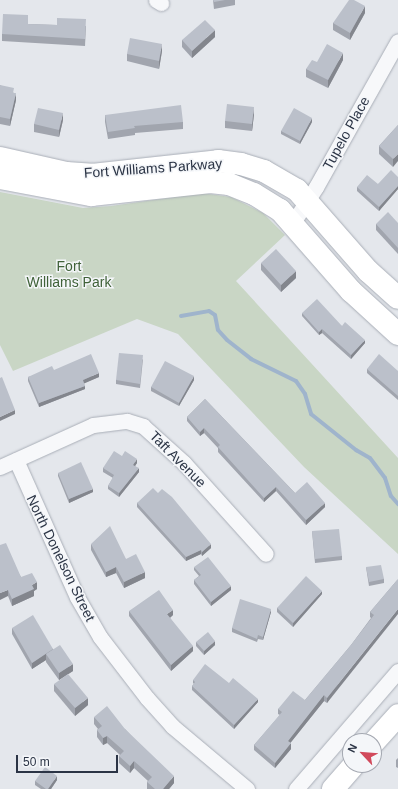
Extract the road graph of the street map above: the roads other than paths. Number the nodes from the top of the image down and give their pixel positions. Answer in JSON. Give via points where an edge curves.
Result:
{"nodes":[{"id":1,"x":398,"y":41,"type":"edge"},
{"id":2,"x":0,"y":158,"type":"edge"},
{"id":3,"x":0,"y":178,"type":"edge"},
{"id":4,"x":306,"y":202,"type":"junction"},
{"id":5,"x":292,"y":224,"type":"junction"},
{"id":6,"x":398,"y":298,"type":"edge"},
{"id":7,"x":398,"y":334,"type":"edge"},
{"id":8,"x":16,"y":460,"type":"junction"},
{"id":9,"x":0,"y":467,"type":"edge"},
{"id":10,"x":266,"y":554,"type":"dead end"},
{"id":11,"x":398,"y":671,"type":"edge"},
{"id":12,"x":398,"y":715,"type":"edge"},
{"id":13,"x":382,"y":733,"type":"edge"},
{"id":14,"x":347,"y":773,"type":"edge"},
{"id":15,"x":247,"y":789,"type":"edge"},
{"id":16,"x":296,"y":789,"type":"edge"},
{"id":17,"x":333,"y":789,"type":"edge"}],
"edges":[{"from":1,"to":4,"type":"street","name":"Tupelo Place"},
{"from":2,"to":4,"type":"street","name":"Fort Williams Parkway","via":[[66,173],[92,176],[218,161],[241,164],[264,171],[297,190]]},
{"from":3,"to":5,"type":"street","name":"Fort Williams Parkway","via":[[91,195],[187,184],[229,184],[254,194],[280,210]]},
{"from":4,"to":5,"type":"street","name":"Tupelo Place"},
{"from":4,"to":6,"type":"street","name":"Fort Williams Parkway","via":[[368,271]]},
{"from":5,"to":7,"type":"street","name":"Fort Williams Parkway","via":[[351,291]]},
{"from":8,"to":9,"type":"street","name":"Taft Avenue"},
{"from":8,"to":10,"type":"street","name":"Taft Avenue","via":[[93,425],[127,421],[143,426],[160,438]]},
{"from":8,"to":15,"type":"street","name":"North Donelson Street","via":[[77,597],[100,636],[147,698],[172,726]]},
{"from":11,"to":16,"type":"street"},
{"from":12,"to":13,"type":"street"},
{"from":14,"to":17,"type":"street"}]}
